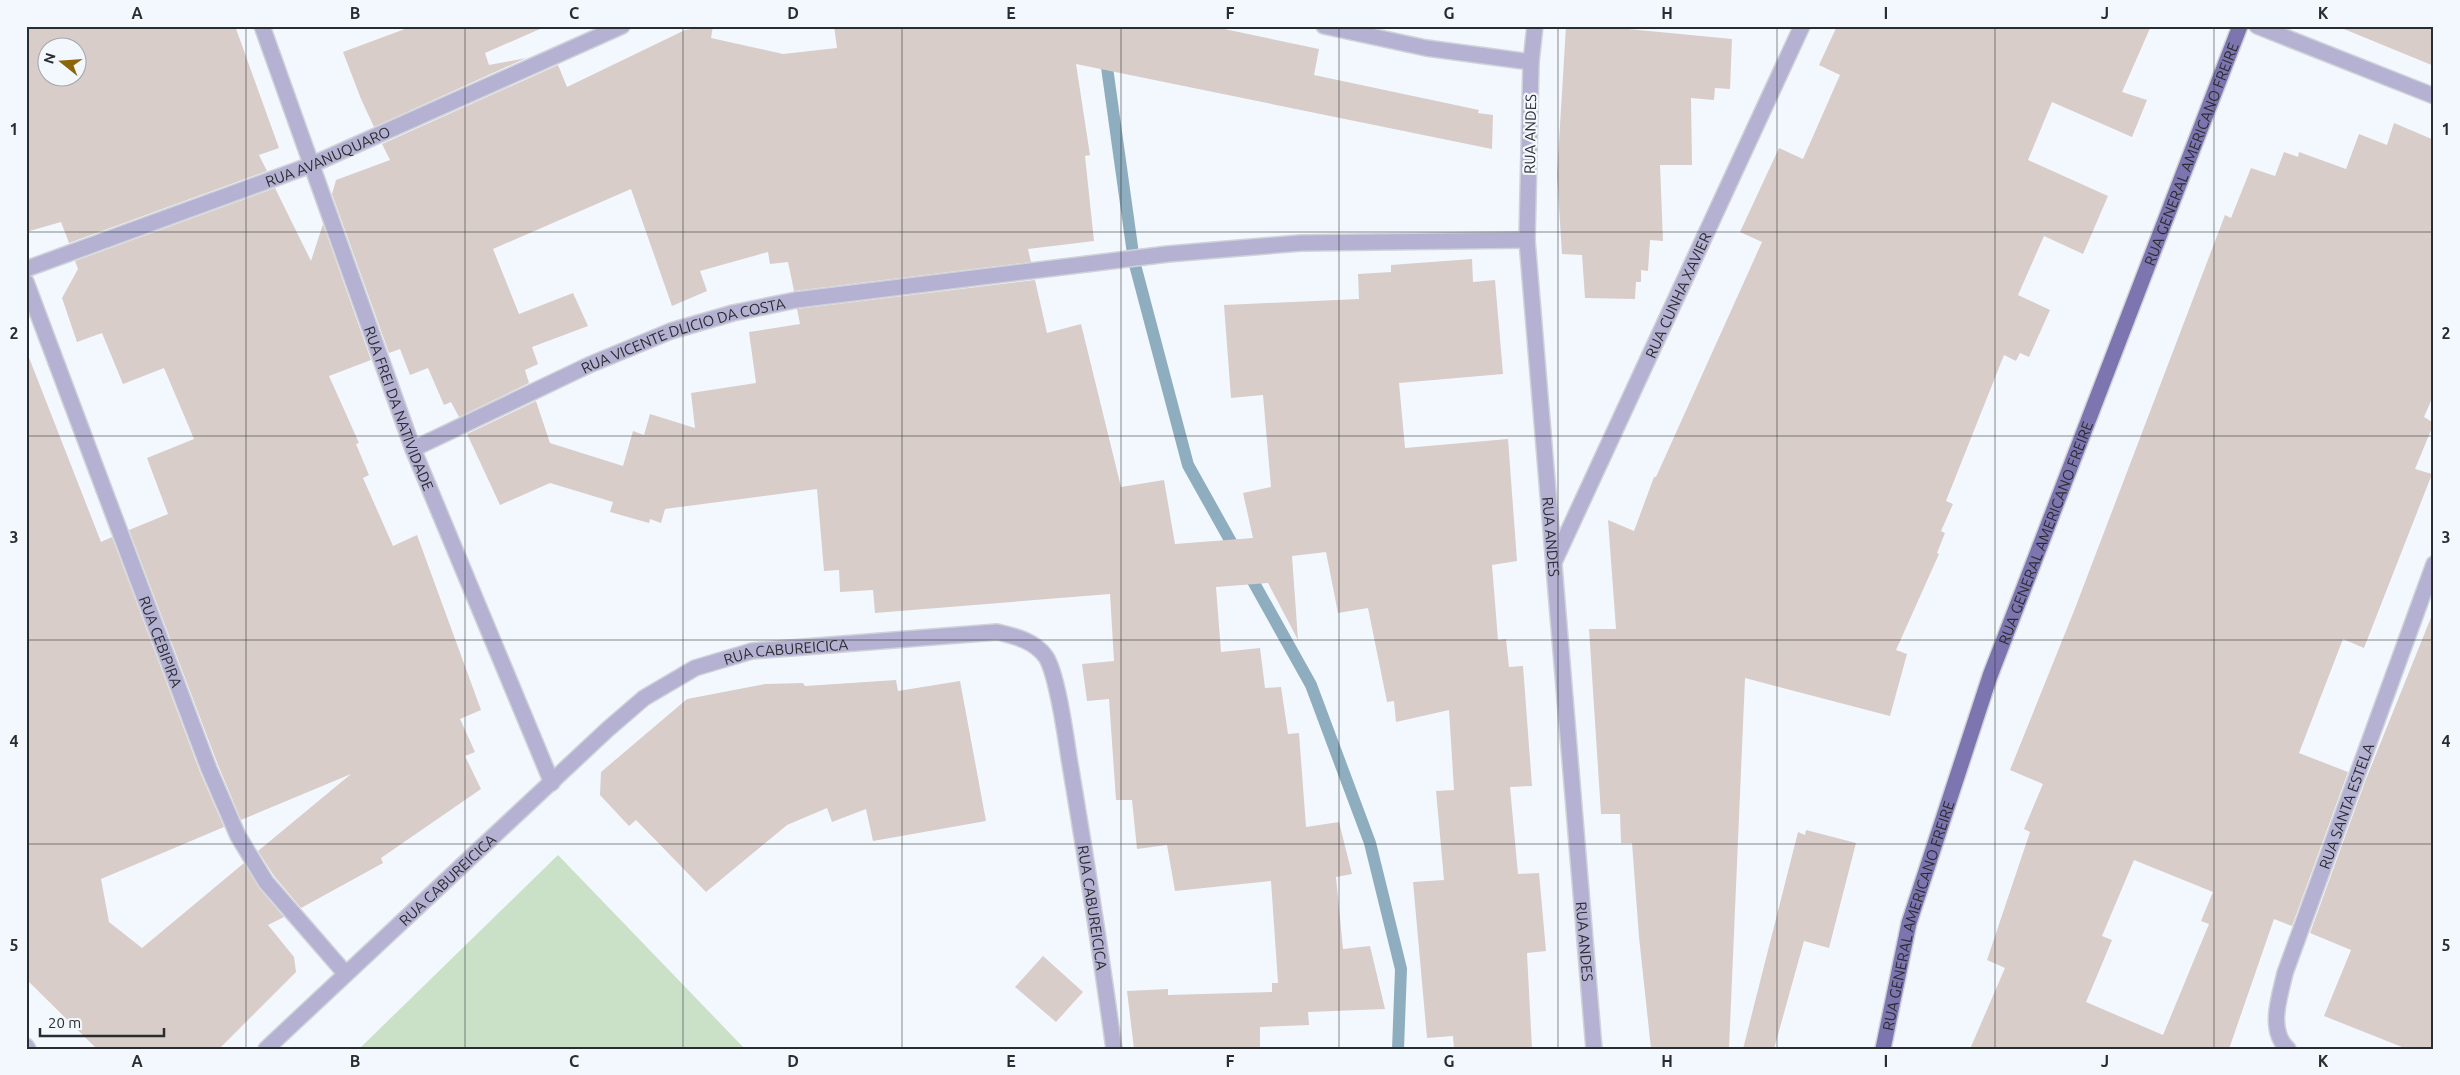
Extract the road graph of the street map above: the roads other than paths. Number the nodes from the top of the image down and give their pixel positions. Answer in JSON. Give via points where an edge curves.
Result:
{"nodes":[{"id":1,"x":262,"y":26,"type":"edge"},
{"id":2,"x":622,"y":26,"type":"edge"},
{"id":3,"x":1324,"y":26,"type":"edge"},
{"id":4,"x":1535,"y":26,"type":"edge"},
{"id":5,"x":1802,"y":26,"type":"edge"},
{"id":6,"x":2240,"y":26,"type":"edge"},
{"id":7,"x":2257,"y":26,"type":"edge"},
{"id":8,"x":1531,"y":62,"type":"junction"},
{"id":9,"x":2434,"y":96,"type":"edge"},
{"id":10,"x":311,"y":165,"type":"junction"},
{"id":11,"x":1527,"y":240,"type":"junction"},
{"id":12,"x":26,"y":269,"type":"edge"},
{"id":13,"x":26,"y":282,"type":"edge"},
{"id":14,"x":413,"y":449,"type":"junction"},
{"id":15,"x":1555,"y":562,"type":"junction"},
{"id":16,"x":2434,"y":564,"type":"edge"},
{"id":17,"x":552,"y":783,"type":"junction"},
{"id":18,"x":345,"y":974,"type":"junction"},
{"id":19,"x":266,"y":1049,"type":"edge"},
{"id":20,"x":1114,"y":1049,"type":"edge"},
{"id":21,"x":1594,"y":1049,"type":"edge"},
{"id":22,"x":1883,"y":1049,"type":"edge"},
{"id":23,"x":2288,"y":1049,"type":"edge"}],
"edges":[{"from":1,"to":10,"type":"street","name":"RUA FREI DA NATIVIDADE"},
{"from":2,"to":10,"type":"street","name":"RUA AVANUQUARO"},
{"from":3,"to":8,"type":"street","via":[[1426,48]]},
{"from":4,"to":8,"type":"street","name":"RUA ANDES"},
{"from":5,"to":15,"type":"street","name":"RUA CUNHA XAVIER"},
{"from":6,"to":22,"type":"main road","name":"RUA GENERAL AMERICANO FREIRE","via":[[1990,676],[1909,924]]},
{"from":7,"to":9,"type":"street"},
{"from":8,"to":11,"type":"street","name":"RUA ANDES"},
{"from":10,"to":12,"type":"street","name":"RUA AVANUQUARO"},
{"from":10,"to":14,"type":"street","name":"RUA FREI DA NATIVIDADE"},
{"from":11,"to":14,"type":"street","name":"RUA VICENTE DLICIO DA COSTA","via":[[1301,243],[1168,254],[796,300],[733,313],[671,331],[580,369]]},
{"from":11,"to":15,"type":"street","name":"RUA ANDES"},
{"from":13,"to":18,"type":"street","name":"RUA CEBIPIRA","via":[[205,759],[238,836],[266,882]]},
{"from":14,"to":17,"type":"street","name":"RUA FREI DA NATIVIDADE"},
{"from":15,"to":21,"type":"street","name":"RUA ANDES"},
{"from":16,"to":23,"type":"street","name":"RUA SANTA ESTELA","via":[[2285,974],[2276,1020],[2284,1046]]},
{"from":17,"to":18,"type":"street","name":"RUA CABUREICICA"},
{"from":17,"to":20,"type":"street","name":"RUA CABUREICICA","via":[[644,698],[695,668],[752,651],[997,632],[1015,636],[1034,645],[1050,665],[1065,732]]},
{"from":18,"to":19,"type":"street","name":"RUA CABUREICICA"}]}
